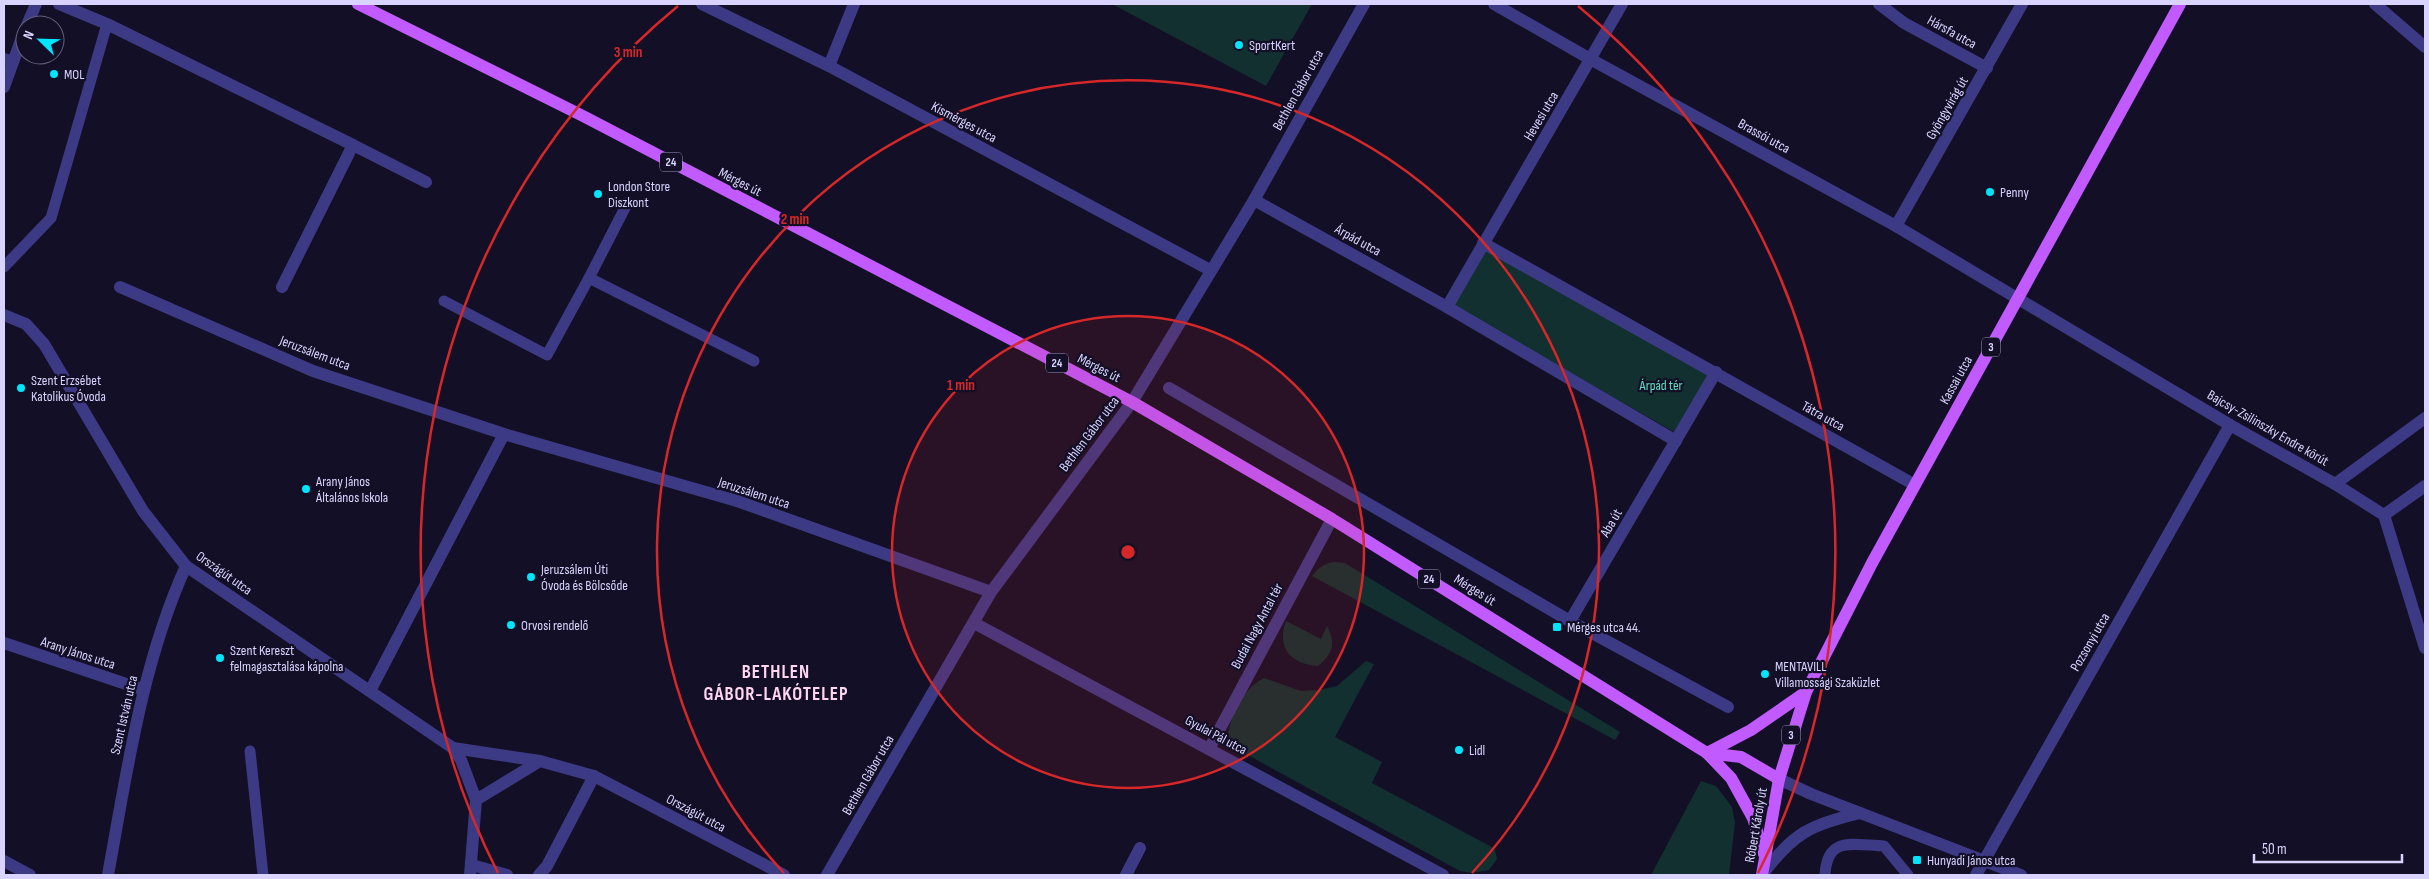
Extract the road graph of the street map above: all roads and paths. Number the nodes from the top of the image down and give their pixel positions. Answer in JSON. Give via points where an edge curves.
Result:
{"nodes":[{"id":1,"x":59,"y":4,"type":"edge"},
{"id":2,"x":358,"y":4,"type":"edge"},
{"id":3,"x":702,"y":4,"type":"edge"},
{"id":4,"x":854,"y":4,"type":"edge"},
{"id":5,"x":1364,"y":4,"type":"edge"},
{"id":6,"x":1494,"y":4,"type":"edge"},
{"id":7,"x":1622,"y":4,"type":"edge"},
{"id":8,"x":1879,"y":4,"type":"edge"},
{"id":9,"x":2022,"y":4,"type":"edge"},
{"id":10,"x":2180,"y":4,"type":"edge"},
{"id":11,"x":2376,"y":4,"type":"edge"},
{"id":12,"x":107,"y":24,"type":"junction"},
{"id":13,"x":2425,"y":46,"type":"edge"},
{"id":14,"x":15,"y":47,"type":"edge"},
{"id":15,"x":8,"y":60,"type":"edge"},
{"id":16,"x":1592,"y":60,"type":"junction"},
{"id":17,"x":829,"y":66,"type":"junction"},
{"id":18,"x":1987,"y":68,"type":"junction"},
{"id":19,"x":4,"y":87,"type":"edge"},
{"id":20,"x":352,"y":146,"type":"junction"},
{"id":21,"x":426,"y":182,"type":"dead end"},
{"id":22,"x":1254,"y":200,"type":"junction"},
{"id":23,"x":628,"y":202,"type":"dead end"},
{"id":24,"x":1896,"y":226,"type":"junction"},
{"id":25,"x":1483,"y":243,"type":"junction"},
{"id":26,"x":4,"y":267,"type":"edge"},
{"id":27,"x":1210,"y":270,"type":"junction"},
{"id":28,"x":588,"y":278,"type":"junction"},
{"id":29,"x":120,"y":287,"type":"dead end"},
{"id":30,"x":282,"y":287,"type":"dead end"},
{"id":31,"x":2018,"y":297,"type":"junction"},
{"id":32,"x":444,"y":301,"type":"dead end"},
{"id":33,"x":1447,"y":307,"type":"junction"},
{"id":34,"x":4,"y":315,"type":"edge"},
{"id":35,"x":754,"y":361,"type":"dead end"},
{"id":36,"x":1716,"y":372,"type":"junction"},
{"id":37,"x":1169,"y":388,"type":"dead end"},
{"id":38,"x":1132,"y":402,"type":"junction"},
{"id":39,"x":2425,"y":418,"type":"edge"},
{"id":40,"x":2230,"y":425,"type":"junction"},
{"id":41,"x":504,"y":434,"type":"junction"},
{"id":42,"x":1676,"y":441,"type":"junction"},
{"id":43,"x":2335,"y":484,"type":"junction"},
{"id":44,"x":1915,"y":485,"type":"junction"},
{"id":45,"x":2425,"y":486,"type":"edge"},
{"id":46,"x":2384,"y":515,"type":"junction"},
{"id":47,"x":1332,"y":519,"type":"junction"},
{"id":48,"x":186,"y":566,"type":"junction"},
{"id":49,"x":991,"y":592,"type":"junction"},
{"id":50,"x":1570,"y":620,"type":"junction"},
{"id":51,"x":974,"y":623,"type":"junction"},
{"id":52,"x":4,"y":643,"type":"edge"},
{"id":53,"x":2425,"y":648,"type":"edge"},
{"id":54,"x":144,"y":690,"type":"junction"},
{"id":55,"x":370,"y":691,"type":"junction"},
{"id":56,"x":1806,"y":692,"type":"junction"},
{"id":57,"x":1728,"y":707,"type":"dead end"},
{"id":58,"x":453,"y":748,"type":"junction"},
{"id":59,"x":1209,"y":749,"type":"junction"},
{"id":60,"x":250,"y":751,"type":"dead end"},
{"id":61,"x":1707,"y":753,"type":"junction"},
{"id":62,"x":540,"y":761,"type":"junction"},
{"id":63,"x":594,"y":776,"type":"junction"},
{"id":64,"x":1779,"y":779,"type":"junction"},
{"id":65,"x":476,"y":800,"type":"junction"},
{"id":66,"x":1860,"y":813,"type":"junction"},
{"id":67,"x":1140,"y":848,"type":"dead end"},
{"id":68,"x":1765,"y":856,"type":"junction"},
{"id":69,"x":4,"y":861,"type":"edge"},
{"id":70,"x":1983,"y":861,"type":"junction"},
{"id":71,"x":471,"y":870,"type":"edge"},
{"id":72,"x":30,"y":875,"type":"edge"},
{"id":73,"x":108,"y":875,"type":"edge"},
{"id":74,"x":263,"y":875,"type":"edge"},
{"id":75,"x":507,"y":875,"type":"edge"},
{"id":76,"x":539,"y":875,"type":"edge"},
{"id":77,"x":784,"y":875,"type":"edge"},
{"id":78,"x":827,"y":875,"type":"edge"},
{"id":79,"x":1126,"y":875,"type":"edge"},
{"id":80,"x":1443,"y":875,"type":"edge"},
{"id":81,"x":1762,"y":875,"type":"edge"},
{"id":82,"x":1825,"y":875,"type":"edge"},
{"id":83,"x":1908,"y":875,"type":"edge"},
{"id":84,"x":1976,"y":875,"type":"edge"},
{"id":85,"x":2021,"y":875,"type":"edge"}],
"edges":[{"from":1,"to":12,"type":"street"},
{"from":2,"to":38,"type":"main road","name":"Mérges út","number":"24","via":[[583,116]]},
{"from":3,"to":17,"type":"street","name":"Kismérges utca"},
{"from":4,"to":17,"type":"street"},
{"from":5,"to":22,"type":"street","name":"Bethlen Gábor utca"},
{"from":6,"to":16,"type":"street","name":"Brassói utca"},
{"from":7,"to":16,"type":"street","name":"Hevesi utca"},
{"from":8,"to":18,"type":"street","name":"Hársfa utca","via":[[1904,23]]},
{"from":9,"to":18,"type":"street","name":"Gyöngyvirág út"},
{"from":10,"to":31,"type":"main road","name":"Kassai utca","number":"3"},
{"from":11,"to":13,"type":"street"},
{"from":12,"to":20,"type":"street"},
{"from":12,"to":26,"type":"lane","via":[[51,218]]},
{"from":14,"to":15,"type":"street"},
{"from":15,"to":19,"type":"street"},
{"from":16,"to":24,"type":"street","name":"Brassói utca"},
{"from":16,"to":25,"type":"street","name":"Hevesi utca"},
{"from":17,"to":27,"type":"street","name":"Kismérges utca"},
{"from":18,"to":24,"type":"street","name":"Gyöngyvirág út"},
{"from":20,"to":21,"type":"street"},
{"from":20,"to":30,"type":"street"},
{"from":22,"to":27,"type":"street","name":"Bethlen Gábor utca"},
{"from":22,"to":33,"type":"street","name":"Árpád utca"},
{"from":23,"to":28,"type":"lane"},
{"from":24,"to":31,"type":"street","name":"Brassói utca"},
{"from":25,"to":33,"type":"street"},
{"from":25,"to":36,"type":"street"},
{"from":27,"to":38,"type":"street","name":"Bethlen Gábor utca"},
{"from":28,"to":32,"type":"lane","via":[[547,355]]},
{"from":28,"to":35,"type":"lane"},
{"from":29,"to":41,"type":"street","name":"Jeruzsálem utca","via":[[314,371]]},
{"from":31,"to":40,"type":"street","name":"Bajcsy-Zsilinszky Endre körút"},
{"from":31,"to":44,"type":"main road","name":"Kassai utca","number":"3"},
{"from":33,"to":42,"type":"street"},
{"from":34,"to":48,"type":"street","name":"Országút utca","via":[[26,324],[44,344],[143,511]]},
{"from":36,"to":42,"type":"street"},
{"from":36,"to":44,"type":"street","name":"Tátra utca"},
{"from":37,"to":50,"type":"street","name":"Mérges út"},
{"from":38,"to":47,"type":"main road","name":"Mérges út","number":"24"},
{"from":38,"to":49,"type":"street","name":"Bethlen Gábor utca"},
{"from":39,"to":43,"type":"street"},
{"from":40,"to":43,"type":"street","name":"Bajcsy-Zsilinszky Endre körút"},
{"from":40,"to":70,"type":"street","name":"Pozsonyi utca"},
{"from":41,"to":49,"type":"street","name":"Jeruzsálem utca","via":[[737,501]]},
{"from":41,"to":55,"type":"street"},
{"from":42,"to":50,"type":"street","name":"Aba út"},
{"from":43,"to":46,"type":"street","name":"Bajcsy-Zsilinszky Endre körút"},
{"from":44,"to":56,"type":"main road","name":"Kassai utca","number":"3"},
{"from":45,"to":46,"type":"street"},
{"from":46,"to":53,"type":"street"},
{"from":47,"to":59,"type":"street","name":"Budai Nagy Antal tér"},
{"from":47,"to":61,"type":"main road","name":"Mérges út","number":"24"},
{"from":48,"to":54,"type":"street","name":"Szent István utca","via":[[171,599]]},
{"from":48,"to":55,"type":"street","name":"Országút utca"},
{"from":49,"to":51,"type":"street","name":"Bethlen Gábor utca"},
{"from":50,"to":57,"type":"street","name":"Mérges út"},
{"from":51,"to":59,"type":"street","name":"Gyulai Pál utca"},
{"from":51,"to":78,"type":"street","name":"Bethlen Gábor utca"},
{"from":52,"to":54,"type":"street","name":"Arany János utca"},
{"from":54,"to":73,"type":"street","name":"Szent István utca"},
{"from":55,"to":58,"type":"street","name":"Országút utca"},
{"from":56,"to":61,"type":"main road","via":[[1751,730]]},
{"from":56,"to":64,"type":"main road","name":"Kassai utca","number":"3"},
{"from":58,"to":62,"type":"street","name":"Országút utca"},
{"from":58,"to":65,"type":"street","name":"Országút utca"},
{"from":59,"to":80,"type":"street","name":"Gyulai Pál utca"},
{"from":60,"to":74,"type":"lane"},
{"from":61,"to":64,"type":"main road","name":"Mérges út","number":"24","via":[[1741,757]]},
{"from":61,"to":68,"type":"main road","via":[[1731,778],[1753,818]]},
{"from":62,"to":63,"type":"street","name":"Országút utca"},
{"from":62,"to":65,"type":"street"},
{"from":63,"to":76,"type":"street","via":[[547,866]]},
{"from":63,"to":77,"type":"street","name":"Országút utca"},
{"from":64,"to":66,"type":"street"},
{"from":64,"to":68,"type":"main road","name":"Róbert Károly út","number":"3"},
{"from":65,"to":71,"type":"street","name":"Országút utca"},
{"from":66,"to":70,"type":"street"},
{"from":66,"to":81,"type":"street","via":[[1803,833],[1781,849]]},
{"from":67,"to":79,"type":"street"},
{"from":68,"to":81,"type":"main road","name":"Róbert Károly út","number":"3"},
{"from":69,"to":72,"type":"street"},
{"from":70,"to":84,"type":"street","name":"Pozsonyi utca"},
{"from":70,"to":85,"type":"street"},
{"from":71,"to":75,"type":"street","name":"Országút utca"},
{"from":82,"to":83,"type":"lane","via":[[1825,863],[1830,852],[1842,845],[1884,846]]}]}
